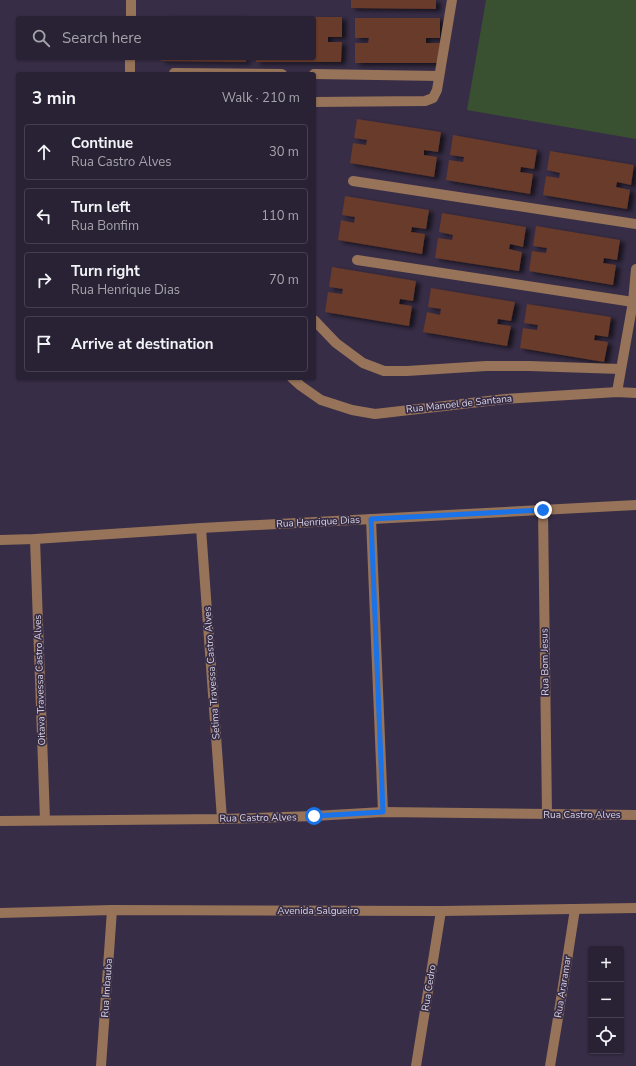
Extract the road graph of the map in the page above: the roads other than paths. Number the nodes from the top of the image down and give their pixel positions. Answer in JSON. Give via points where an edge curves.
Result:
{"nodes":[{"id":1,"x":131,"y":0,"type":"edge"},
{"id":2,"x":452,"y":0,"type":"edge"},
{"id":3,"x":131,"y":16,"type":"edge"},
{"id":4,"x":130,"y":60,"type":"edge"},
{"id":5,"x":130,"y":72,"type":"edge"},
{"id":6,"x":316,"y":74,"type":"edge"},
{"id":7,"x":439,"y":76,"type":"junction"},
{"id":8,"x":316,"y":102,"type":"edge"},
{"id":9,"x":353,"y":181,"type":"dead end"},
{"id":10,"x":636,"y":224,"type":"edge"},
{"id":11,"x":356,"y":260,"type":"dead end"},
{"id":12,"x":636,"y":270,"type":"edge"},
{"id":13,"x":632,"y":302,"type":"junction"},
{"id":14,"x":316,"y":322,"type":"edge"},
{"id":15,"x":620,"y":369,"type":"junction"},
{"id":16,"x":294,"y":380,"type":"edge"},
{"id":17,"x":616,"y":392,"type":"junction"},
{"id":18,"x":636,"y":393,"type":"edge"},
{"id":19,"x":636,"y":505,"type":"edge"},
{"id":20,"x":543,"y":510,"type":"junction"},
{"id":21,"x":371,"y":519,"type":"junction"},
{"id":22,"x":201,"y":528,"type":"junction"},
{"id":23,"x":35,"y":539,"type":"junction"},
{"id":24,"x":0,"y":540,"type":"edge"},
{"id":25,"x":383,"y":812,"type":"junction"},
{"id":26,"x":547,"y":814,"type":"junction"},
{"id":27,"x":636,"y":815,"type":"edge"},
{"id":28,"x":222,"y":819,"type":"junction"},
{"id":29,"x":44,"y":820,"type":"junction"},
{"id":30,"x":0,"y":821,"type":"edge"},
{"id":31,"x":575,"y":908,"type":"junction"},
{"id":32,"x":636,"y":908,"type":"edge"},
{"id":33,"x":112,"y":910,"type":"junction"},
{"id":34,"x":441,"y":911,"type":"junction"},
{"id":35,"x":0,"y":913,"type":"edge"},
{"id":36,"x":101,"y":1066,"type":"edge"},
{"id":37,"x":416,"y":1066,"type":"edge"},
{"id":38,"x":550,"y":1066,"type":"edge"}],
"edges":[{"from":1,"to":3,"type":"street"},
{"from":2,"to":7,"type":"street"},
{"from":4,"to":5,"type":"street"},
{"from":6,"to":7,"type":"street"},
{"from":7,"to":8,"type":"street","via":[[437,90],[430,100]]},
{"from":9,"to":10,"type":"street"},
{"from":11,"to":13,"type":"street"},
{"from":12,"to":13,"type":"street"},
{"from":13,"to":15,"type":"street"},
{"from":14,"to":15,"type":"street","via":[[336,343],[363,363],[384,371],[407,372],[486,366]]},
{"from":15,"to":17,"type":"street"},
{"from":16,"to":17,"type":"street","name":"Rua Manoel de Santana","via":[[321,400],[375,414],[505,399]]},
{"from":17,"to":18,"type":"street","name":"Rua Manoel de Santana"},
{"from":19,"to":20,"type":"street","name":"Rua Henrique Dias"},
{"from":20,"to":21,"type":"street","name":"Rua Henrique Dias"},
{"from":20,"to":26,"type":"street","name":"Rua Bom Jesus"},
{"from":21,"to":22,"type":"street","name":"Rua Henrique Dias"},
{"from":21,"to":25,"type":"street"},
{"from":22,"to":23,"type":"street","name":"Rua Henrique Dias"},
{"from":22,"to":28,"type":"street","name":"Setima Travessa Castro Alves"},
{"from":23,"to":24,"type":"street","name":"Rua Henrique Dias"},
{"from":23,"to":29,"type":"street","name":"Oitava Travessa Castro Alves"},
{"from":25,"to":26,"type":"street","name":"Rua Castro Alves"},
{"from":25,"to":28,"type":"street","name":"Rua Castro Alves"},
{"from":26,"to":27,"type":"street","name":"Rua Castro Alves"},
{"from":28,"to":29,"type":"street","name":"Rua Castro Alves"},
{"from":29,"to":30,"type":"street","name":"Rua Castro Alves"},
{"from":31,"to":32,"type":"street","name":"Avenida Salgueiro"},
{"from":31,"to":34,"type":"street","name":"Avenida Salgueiro"},
{"from":31,"to":38,"type":"street","name":"Rua Araramar"},
{"from":33,"to":34,"type":"street","name":"Avenida Salgueiro"},
{"from":33,"to":35,"type":"street","name":"Avenida Salgueiro"},
{"from":33,"to":36,"type":"street","name":"Rua Imbauba"},
{"from":34,"to":37,"type":"street","name":"Rua Cedro"}]}
